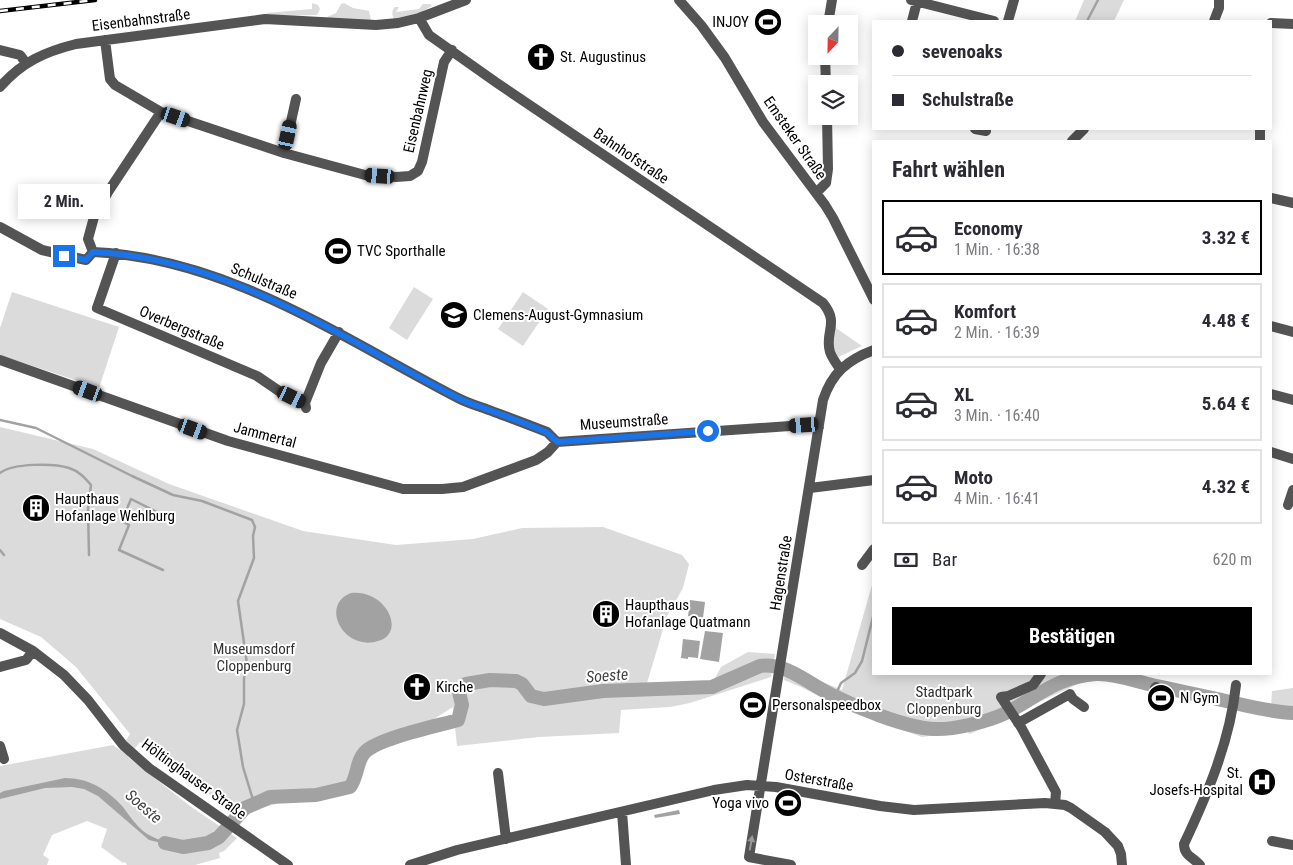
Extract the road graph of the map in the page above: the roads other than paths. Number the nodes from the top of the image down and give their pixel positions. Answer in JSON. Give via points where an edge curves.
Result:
{"nodes":[{"id":1,"x":466,"y":0,"type":"edge"},
{"id":2,"x":679,"y":0,"type":"edge"},
{"id":3,"x":832,"y":0,"type":"edge"},
{"id":4,"x":1014,"y":0,"type":"edge"},
{"id":5,"x":1219,"y":0,"type":"edge"},
{"id":6,"x":914,"y":1,"type":"edge"},
{"id":7,"x":830,"y":15,"type":"edge"},
{"id":8,"x":419,"y":18,"type":"junction"},
{"id":9,"x":912,"y":20,"type":"edge"},
{"id":10,"x":990,"y":20,"type":"edge"},
{"id":11,"x":1008,"y":20,"type":"edge"},
{"id":12,"x":1218,"y":20,"type":"edge"},
{"id":13,"x":1272,"y":24,"type":"edge"},
{"id":14,"x":1293,"y":24,"type":"edge"},
{"id":15,"x":105,"y":40,"type":"junction"},
{"id":16,"x":0,"y":50,"type":"edge"},
{"id":17,"x":452,"y":50,"type":"junction"},
{"id":18,"x":26,"y":63,"type":"junction"},
{"id":19,"x":0,"y":87,"type":"edge"},
{"id":20,"x":296,"y":99,"type":"dead end"},
{"id":21,"x":161,"y":112,"type":"junction"},
{"id":22,"x":827,"y":125,"type":"edge"},
{"id":23,"x":1083,"y":130,"type":"edge"},
{"id":24,"x":1073,"y":140,"type":"edge"},
{"id":25,"x":284,"y":153,"type":"junction"},
{"id":26,"x":816,"y":193,"type":"junction"},
{"id":27,"x":1272,"y":198,"type":"edge"},
{"id":28,"x":1293,"y":203,"type":"edge"},
{"id":29,"x":0,"y":227,"type":"edge"},
{"id":30,"x":93,"y":252,"type":"junction"},
{"id":31,"x":116,"y":253,"type":"junction"},
{"id":32,"x":872,"y":296,"type":"edge"},
{"id":33,"x":1272,"y":326,"type":"edge"},
{"id":34,"x":339,"y":332,"type":"junction"},
{"id":35,"x":1293,"y":332,"type":"edge"},
{"id":36,"x":872,"y":351,"type":"edge"},
{"id":37,"x":872,"y":358,"type":"edge"},
{"id":38,"x":0,"y":360,"type":"edge"},
{"id":39,"x":850,"y":362,"type":"junction"},
{"id":40,"x":840,"y":368,"type":"junction"},
{"id":41,"x":1272,"y":394,"type":"edge"},
{"id":42,"x":1293,"y":400,"type":"edge"},
{"id":43,"x":818,"y":427,"type":"junction"},
{"id":44,"x":558,"y":442,"type":"junction"},
{"id":45,"x":1272,"y":452,"type":"edge"},
{"id":46,"x":1293,"y":459,"type":"edge"},
{"id":47,"x":872,"y":480,"type":"edge"},
{"id":48,"x":810,"y":488,"type":"junction"},
{"id":49,"x":1293,"y":490,"type":"edge"},
{"id":50,"x":1288,"y":505,"type":"dead end"},
{"id":51,"x":872,"y":552,"type":"edge"},
{"id":52,"x":862,"y":565,"type":"dead end"},
{"id":53,"x":0,"y":633,"type":"edge"},
{"id":54,"x":33,"y":651,"type":"junction"},
{"id":55,"x":0,"y":667,"type":"edge"},
{"id":56,"x":1040,"y":675,"type":"edge"},
{"id":57,"x":1235,"y":690,"type":"dead end"},
{"id":58,"x":1084,"y":707,"type":"dead end"},
{"id":59,"x":1016,"y":720,"type":"junction"},
{"id":60,"x":0,"y":746,"type":"edge"},
{"id":61,"x":4,"y":759,"type":"dead end"},
{"id":62,"x":498,"y":772,"type":"dead end"},
{"id":63,"x":760,"y":786,"type":"junction"},
{"id":64,"x":1055,"y":804,"type":"junction"},
{"id":65,"x":622,"y":812,"type":"junction"},
{"id":66,"x":506,"y":839,"type":"junction"},
{"id":67,"x":1272,"y":841,"type":"dead end"},
{"id":68,"x":1293,"y":845,"type":"edge"},
{"id":69,"x":288,"y":865,"type":"edge"},
{"id":70,"x":410,"y":865,"type":"edge"},
{"id":71,"x":626,"y":865,"type":"edge"},
{"id":72,"x":791,"y":865,"type":"edge"},
{"id":73,"x":1122,"y":865,"type":"edge"},
{"id":74,"x":1200,"y":865,"type":"edge"}],
"edges":[{"from":1,"to":8,"type":"street","name":"Eisenbahnstraße"},
{"from":2,"to":26,"type":"street","name":"Emsteker Straße","via":[[720,52],[763,122]]},
{"from":3,"to":7,"type":"street"},
{"from":4,"to":11,"type":"street"},
{"from":5,"to":12,"type":"street"},
{"from":6,"to":9,"type":"street"},
{"from":6,"to":10,"type":"street"},
{"from":8,"to":15,"type":"street","name":"Eisenbahnstraße","via":[[398,24],[376,25],[265,19]]},
{"from":8,"to":17,"type":"street","name":"Bahnhofstraße","via":[[429,35]]},
{"from":13,"to":14,"type":"street"},
{"from":15,"to":18,"type":"street","name":"Eisenbahnstraße","via":[[52,50]]},
{"from":15,"to":21,"type":"street","name":"Eisenbahnweg","via":[[110,79]]},
{"from":16,"to":18,"type":"street","via":[[20,55]]},
{"from":17,"to":25,"type":"street","name":"Eisenbahnweg","via":[[444,62],[422,162],[418,171],[410,176],[365,175]]},
{"from":17,"to":40,"type":"street","name":"Bahnhofstraße","via":[[823,303],[831,314],[830,352]]},
{"from":18,"to":19,"type":"street","name":"Eisenbahnstraße"},
{"from":20,"to":25,"type":"street"},
{"from":21,"to":25,"type":"street","name":"Eisenbahnweg"},
{"from":21,"to":30,"type":"street","via":[[98,207],[88,239]]},
{"from":22,"to":26,"type":"street","via":[[826,183]]},
{"from":23,"to":24,"type":"street"},
{"from":26,"to":32,"type":"street","name":"Emsteker Straße","via":[[833,218]]},
{"from":27,"to":28,"type":"street"},
{"from":29,"to":30,"type":"street","name":"Schulstraße","via":[[49,252],[86,260]]},
{"from":30,"to":31,"type":"street","name":"Schulstraße"},
{"from":31,"to":34,"type":"street","name":"Schulstraße","via":[[216,276]]},
{"from":31,"to":34,"type":"street","name":"Overbergstraße","via":[[97,308],[257,376],[306,406],[321,364]]},
{"from":33,"to":35,"type":"street"},
{"from":34,"to":44,"type":"street","name":"Schulstraße","via":[[460,399],[546,432]]},
{"from":36,"to":39,"type":"street","name":"Hagenstraße"},
{"from":37,"to":39,"type":"street","name":"Hagenstraße"},
{"from":38,"to":44,"type":"street","name":"Jammertal","via":[[228,441],[403,489],[463,487],[536,460]]},
{"from":39,"to":40,"type":"street","name":"Hagenstraße"},
{"from":40,"to":43,"type":"street","name":"Hagenstraße","via":[[826,391]]},
{"from":41,"to":42,"type":"street"},
{"from":43,"to":44,"type":"street","name":"Museumstraße","via":[[797,425]]},
{"from":43,"to":48,"type":"street","name":"Hagenstraße"},
{"from":45,"to":46,"type":"street"},
{"from":47,"to":48,"type":"street"},
{"from":48,"to":63,"type":"street","name":"Hagenstraße"},
{"from":49,"to":50,"type":"street"},
{"from":51,"to":52,"type":"street"},
{"from":53,"to":54,"type":"street","name":"Höltinghauser Straße"},
{"from":54,"to":55,"type":"street","via":[[26,660]]},
{"from":54,"to":69,"type":"street","name":"Höltinghauser Straße","via":[[78,689],[123,744],[149,768]]},
{"from":56,"to":59,"type":"street","via":[[1033,685],[1001,697]]},
{"from":57,"to":74,"type":"street","via":[[1222,752],[1184,844],[1186,854]]},
{"from":58,"to":59,"type":"street","via":[[1070,694]]},
{"from":59,"to":64,"type":"street","via":[[1056,792]]},
{"from":60,"to":61,"type":"street"},
{"from":62,"to":66,"type":"street"},
{"from":63,"to":64,"type":"street","name":"Osterstraße","via":[[914,810]]},
{"from":63,"to":65,"type":"street","name":"Osterstraße","via":[[714,790]]},
{"from":72,"to":63,"type":"street","name":"Hagenstraße","one_way":true,"via":[[749,857]]},
{"from":64,"to":73,"type":"street","name":"Osterstraße","via":[[1077,811],[1110,837],[1118,846]]},
{"from":65,"to":66,"type":"street","name":"Osterstraße"},
{"from":65,"to":71,"type":"street"},
{"from":66,"to":70,"type":"street","name":"Osterstraße"},
{"from":67,"to":68,"type":"street"}]}
